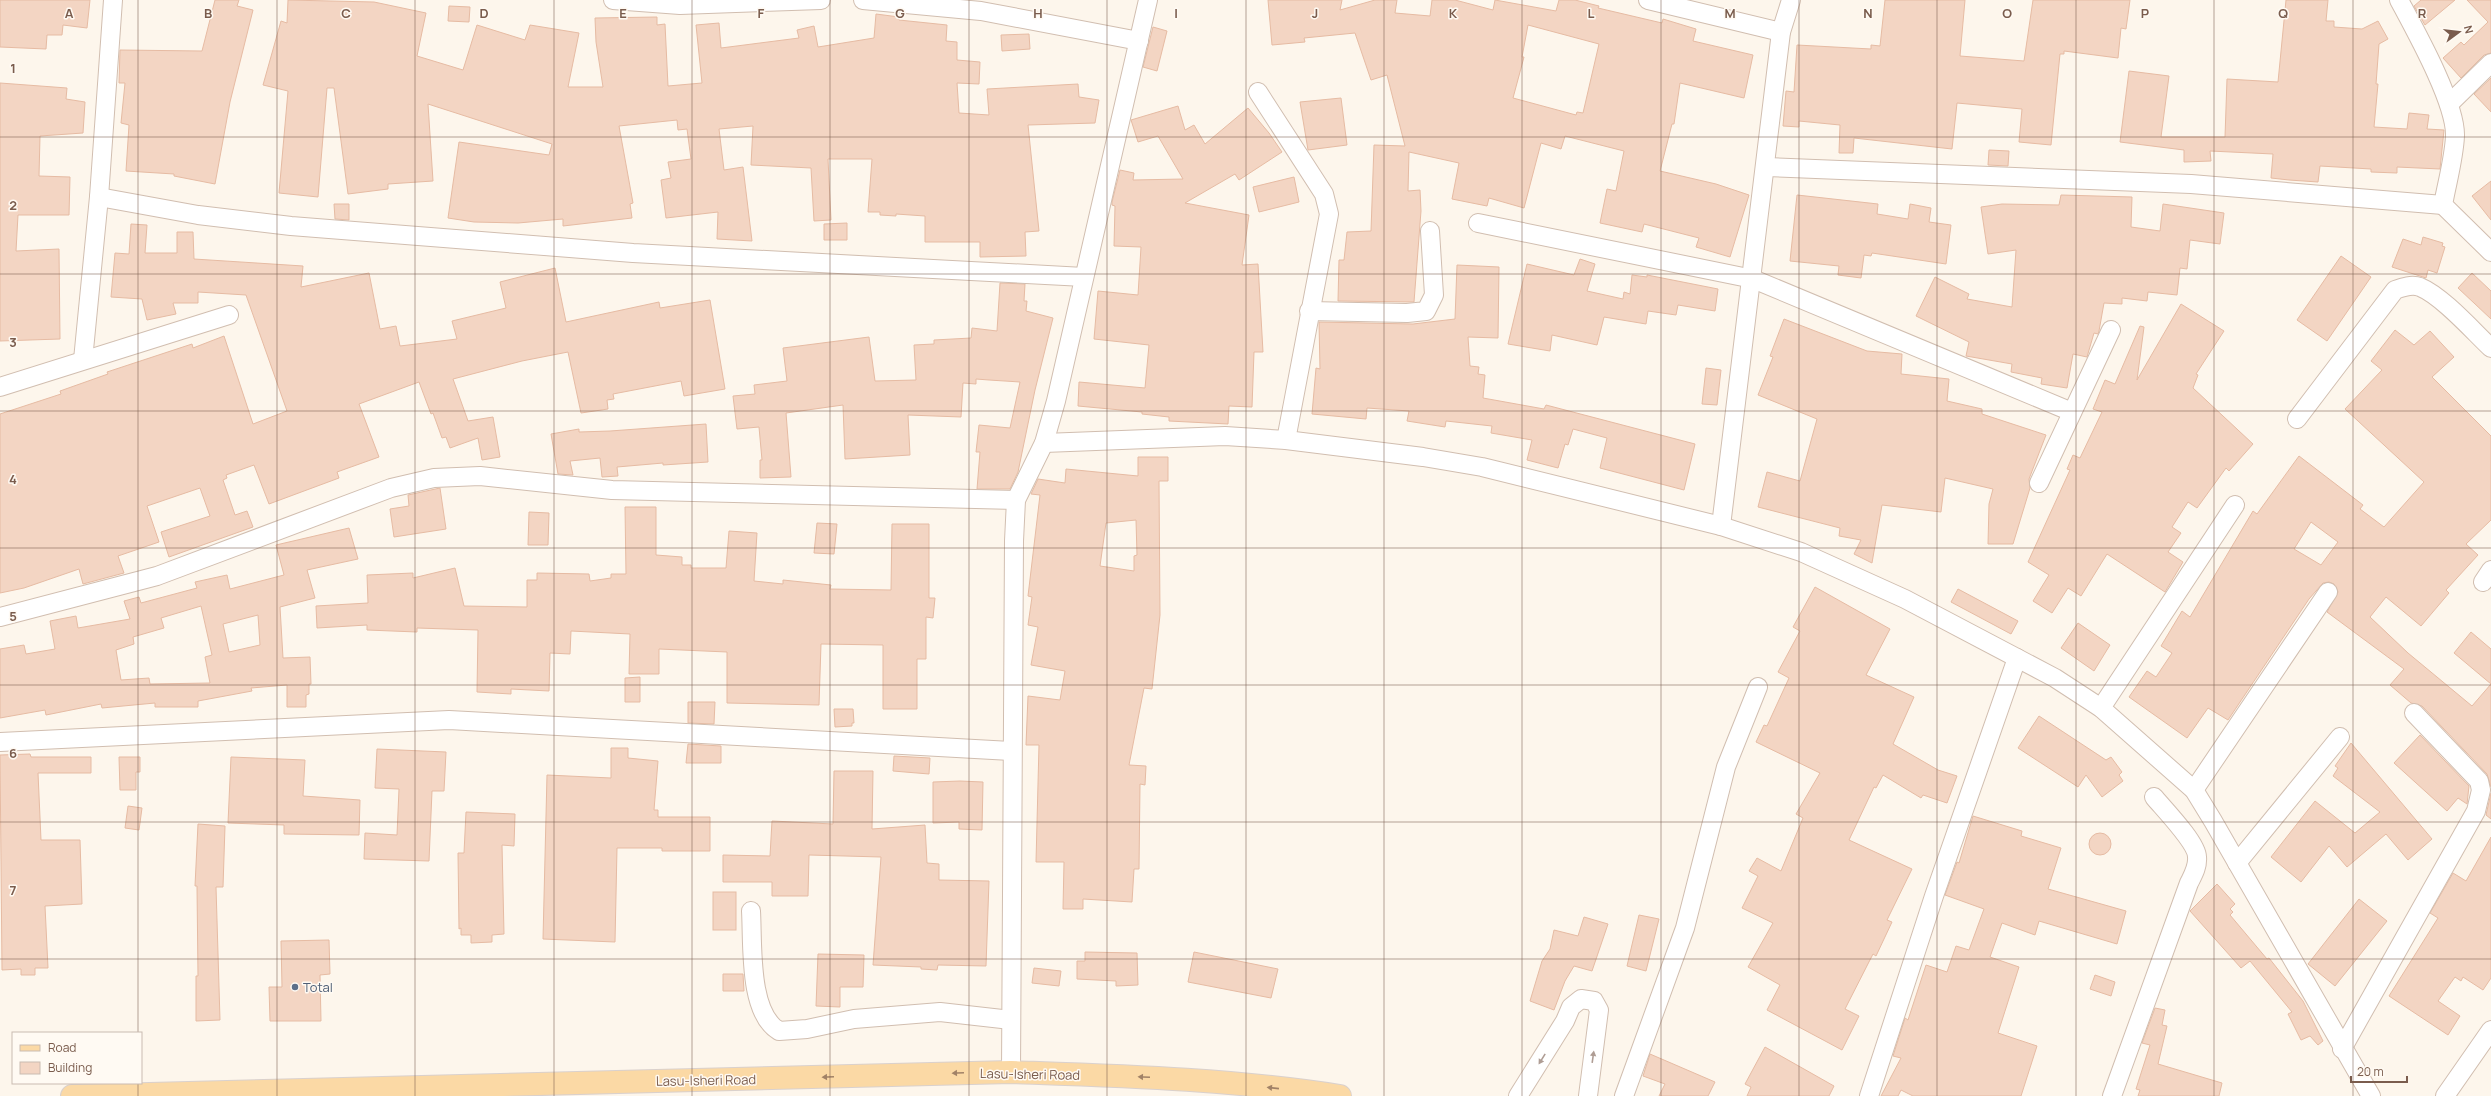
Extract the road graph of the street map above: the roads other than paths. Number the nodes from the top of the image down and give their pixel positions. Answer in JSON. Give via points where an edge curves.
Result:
{"nodes":[{"id":1,"x":113,"y":0,"type":"edge"},
{"id":2,"x":613,"y":0,"type":"edge"},
{"id":3,"x":821,"y":0,"type":"edge"},
{"id":4,"x":863,"y":0,"type":"edge"},
{"id":5,"x":1148,"y":0,"type":"edge"},
{"id":6,"x":1648,"y":0,"type":"edge"},
{"id":7,"x":1791,"y":0,"type":"edge"},
{"id":8,"x":2399,"y":0,"type":"edge"},
{"id":9,"x":680,"y":2,"type":"edge"},
{"id":10,"x":1781,"y":32,"type":"junction"},
{"id":11,"x":1139,"y":41,"type":"junction"},
{"id":12,"x":2491,"y":63,"type":"edge"},
{"id":13,"x":1258,"y":92,"type":"dead end"},
{"id":14,"x":2449,"y":104,"type":"junction"},
{"id":15,"x":1766,"y":167,"type":"junction"},
{"id":16,"x":99,"y":197,"type":"junction"},
{"id":17,"x":2443,"y":205,"type":"junction"},
{"id":18,"x":1478,"y":222,"type":"dead end"},
{"id":19,"x":1430,"y":230,"type":"dead end"},
{"id":20,"x":2491,"y":252,"type":"edge"},
{"id":21,"x":1084,"y":277,"type":"junction"},
{"id":22,"x":1753,"y":279,"type":"junction"},
{"id":23,"x":1309,"y":311,"type":"junction"},
{"id":24,"x":229,"y":315,"type":"dead end"},
{"id":25,"x":2111,"y":330,"type":"dead end"},
{"id":26,"x":2491,"y":348,"type":"edge"},
{"id":27,"x":82,"y":360,"type":"junction"},
{"id":28,"x":0,"y":387,"type":"edge"},
{"id":29,"x":2072,"y":412,"type":"junction"},
{"id":30,"x":2298,"y":419,"type":"dead end"},
{"id":31,"x":1286,"y":440,"type":"junction"},
{"id":32,"x":1044,"y":442,"type":"junction"},
{"id":33,"x":2039,"y":483,"type":"dead end"},
{"id":34,"x":1016,"y":500,"type":"junction"},
{"id":35,"x":2235,"y":505,"type":"dead end"},
{"id":36,"x":1721,"y":526,"type":"junction"},
{"id":37,"x":2328,"y":592,"type":"dead end"},
{"id":38,"x":0,"y":617,"type":"edge"},
{"id":39,"x":2017,"y":658,"type":"junction"},
{"id":40,"x":1758,"y":687,"type":"dead end"},
{"id":41,"x":2101,"y":708,"type":"junction"},
{"id":42,"x":2414,"y":713,"type":"dead end"},
{"id":43,"x":2340,"y":737,"type":"dead end"},
{"id":44,"x":0,"y":742,"type":"edge"},
{"id":45,"x":1012,"y":751,"type":"junction"},
{"id":46,"x":2194,"y":790,"type":"junction"},
{"id":47,"x":2154,"y":797,"type":"dead end"},
{"id":48,"x":2237,"y":863,"type":"junction"},
{"id":49,"x":751,"y":911,"type":"dead end"},
{"id":50,"x":1011,"y":1020,"type":"junction"},
{"id":51,"x":2491,"y":1030,"type":"edge"},
{"id":52,"x":2342,"y":1049,"type":"junction"},
{"id":53,"x":1011,"y":1072,"type":"junction"},
{"id":54,"x":72,"y":1096,"type":"edge"},
{"id":55,"x":1340,"y":1096,"type":"edge"},
{"id":56,"x":1518,"y":1096,"type":"edge"},
{"id":57,"x":1588,"y":1096,"type":"edge"},
{"id":58,"x":1624,"y":1096,"type":"edge"},
{"id":59,"x":1869,"y":1096,"type":"edge"},
{"id":60,"x":2112,"y":1096,"type":"edge"},
{"id":61,"x":2371,"y":1096,"type":"edge"},
{"id":62,"x":2445,"y":1096,"type":"edge"}],
"edges":[{"from":1,"to":16,"type":"street"},
{"from":2,"to":9,"type":"street"},
{"from":3,"to":9,"type":"street"},
{"from":4,"to":11,"type":"street","via":[[981,11]]},
{"from":5,"to":11,"type":"street"},
{"from":6,"to":10,"type":"street"},
{"from":7,"to":10,"type":"street"},
{"from":8,"to":14,"type":"street","via":[[2417,32]]},
{"from":10,"to":15,"type":"street"},
{"from":11,"to":21,"type":"street"},
{"from":12,"to":14,"type":"street"},
{"from":13,"to":23,"type":"street","via":[[1324,194],[1329,214]]},
{"from":14,"to":17,"type":"street","via":[[2455,135]]},
{"from":15,"to":17,"type":"street","via":[[2191,184]]},
{"from":15,"to":22,"type":"street"},
{"from":16,"to":21,"type":"street","via":[[198,215],[290,226],[633,253]]},
{"from":16,"to":27,"type":"street"},
{"from":17,"to":20,"type":"street"},
{"from":18,"to":22,"type":"street"},
{"from":19,"to":23,"type":"street","via":[[1434,295],[1426,311]]},
{"from":21,"to":32,"type":"street"},
{"from":22,"to":29,"type":"street"},
{"from":22,"to":36,"type":"street"},
{"from":23,"to":31,"type":"street"},
{"from":24,"to":27,"type":"street"},
{"from":25,"to":29,"type":"street"},
{"from":26,"to":30,"type":"street","via":[[2443,303],[2419,287],[2408,286],[2395,290]]},
{"from":27,"to":28,"type":"street"},
{"from":29,"to":33,"type":"street"},
{"from":31,"to":32,"type":"street","via":[[1225,436]]},
{"from":31,"to":36,"type":"street","via":[[1482,466]]},
{"from":32,"to":34,"type":"street"},
{"from":34,"to":38,"type":"street","via":[[612,490],[480,476],[434,478],[391,488],[157,576]]},
{"from":34,"to":45,"type":"street"},
{"from":35,"to":41,"type":"street"},
{"from":36,"to":39,"type":"street","via":[[1801,552],[1905,599]]},
{"from":37,"to":46,"type":"street"},
{"from":39,"to":41,"type":"street","via":[[2055,678]]},
{"from":39,"to":59,"type":"street","via":[[1934,896]]},
{"from":40,"to":58,"type":"street","via":[[1726,767],[1685,928]]},
{"from":41,"to":46,"type":"street"},
{"from":42,"to":52,"type":"street","via":[[2479,781],[2481,790],[2476,811]]},
{"from":43,"to":48,"type":"street"},
{"from":44,"to":45,"type":"street","via":[[449,720]]},
{"from":45,"to":50,"type":"street"},
{"from":46,"to":48,"type":"street"},
{"from":47,"to":60,"type":"street","via":[[2192,844],[2198,856],[2196,868],[2188,883]]},
{"from":48,"to":52,"type":"street"},
{"from":49,"to":50,"type":"street","via":[[756,989],[766,1021],[779,1031],[806,1029],[854,1019],[940,1012]]},
{"from":50,"to":53,"type":"street"},
{"from":51,"to":62,"type":"street"},
{"from":52,"to":61,"type":"street"},
{"from":53,"to":54,"type":"main road","name":"Lasu-Isheri Road","one_way":true},
{"from":55,"to":53,"type":"main road","name":"Lasu-Isheri Road","one_way":true,"via":[[1160,1078]]},
{"from":57,"to":56,"type":"street","one_way":true,"via":[[1599,1015],[1594,1000],[1580,998],[1571,1007],[1565,1021]]}]}
